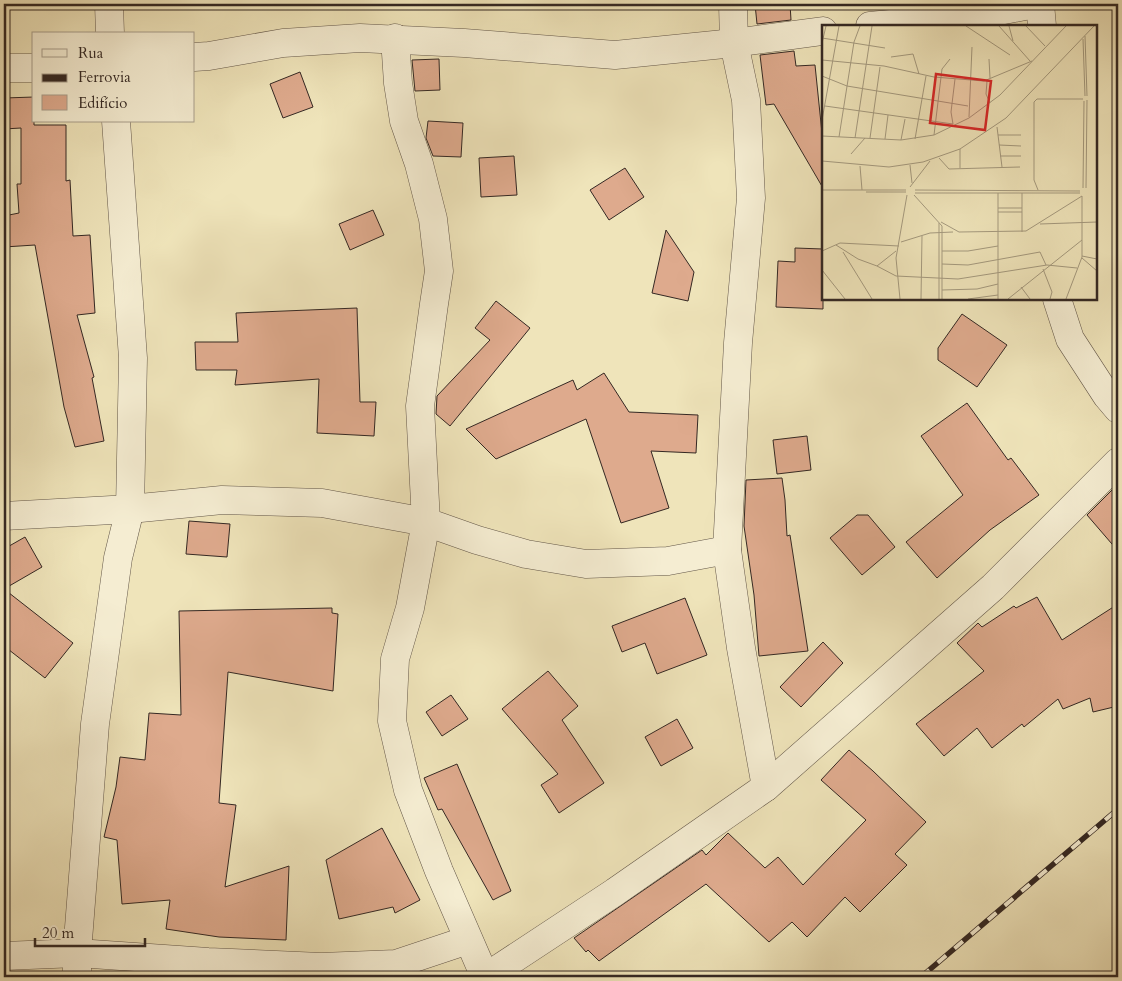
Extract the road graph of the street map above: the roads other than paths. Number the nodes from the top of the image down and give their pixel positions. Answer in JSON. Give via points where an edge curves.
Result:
{"nodes":[{"id":1,"x":109,"y":4,"type":"edge"},
{"id":2,"x":733,"y":4,"type":"edge"},
{"id":3,"x":1034,"y":4,"type":"edge"},
{"id":4,"x":1040,"y":4,"type":"edge"},
{"id":5,"x":880,"y":25,"type":"edge"},
{"id":6,"x":1042,"y":25,"type":"edge"},
{"id":7,"x":822,"y":31,"type":"edge"},
{"id":8,"x":110,"y":32,"type":"edge"},
{"id":9,"x":394,"y":38,"type":"junction"},
{"id":10,"x":734,"y":43,"type":"junction"},
{"id":11,"x":195,"y":57,"type":"edge"},
{"id":12,"x":4,"y":68,"type":"edge"},
{"id":13,"x":32,"y":68,"type":"edge"},
{"id":14,"x":116,"y":122,"type":"edge"},
{"id":15,"x":1057,"y":300,"type":"edge"},
{"id":16,"x":1118,"y":409,"type":"edge"},
{"id":17,"x":1118,"y":462,"type":"edge"},
{"id":18,"x":130,"y":509,"type":"junction"},
{"id":19,"x":4,"y":516,"type":"edge"},
{"id":20,"x":426,"y":522,"type":"junction"},
{"id":21,"x":727,"y":550,"type":"junction"},
{"id":22,"x":766,"y":787,"type":"junction"},
{"id":23,"x":468,"y":940,"type":"junction"},
{"id":24,"x":4,"y":956,"type":"edge"},
{"id":25,"x":77,"y":965,"type":"edge"},
{"id":26,"x":485,"y":977,"type":"edge"}],
"edges":[{"from":1,"to":8,"type":"street"},
{"from":2,"to":10,"type":"street"},
{"from":3,"to":5,"type":"street","via":[[973,16]]},
{"from":4,"to":6,"type":"street"},
{"from":7,"to":10,"type":"street"},
{"from":9,"to":10,"type":"street","via":[[616,55]]},
{"from":9,"to":11,"type":"street","via":[[283,43]]},
{"from":9,"to":20,"type":"street","via":[[404,121],[433,219],[440,271],[420,406]]},
{"from":10,"to":21,"type":"street","via":[[746,100],[751,198],[738,343]]},
{"from":12,"to":13,"type":"street"},
{"from":14,"to":18,"type":"street","via":[[133,358]]},
{"from":15,"to":16,"type":"street","via":[[1070,339]]},
{"from":17,"to":22,"type":"street","via":[[993,587]]},
{"from":18,"to":19,"type":"street"},
{"from":18,"to":20,"type":"street","via":[[222,500],[322,503]]},
{"from":18,"to":25,"type":"street","via":[[118,558],[96,724]]},
{"from":20,"to":21,"type":"street","via":[[526,554],[586,564],[668,561]]},
{"from":20,"to":23,"type":"street","via":[[410,608],[395,659],[392,721],[408,790]]},
{"from":21,"to":22,"type":"street"},
{"from":22,"to":26,"type":"street"},
{"from":23,"to":25,"type":"street","via":[[387,965],[321,967],[208,962]]},
{"from":23,"to":26,"type":"street"},
{"from":24,"to":25,"type":"street"}]}
